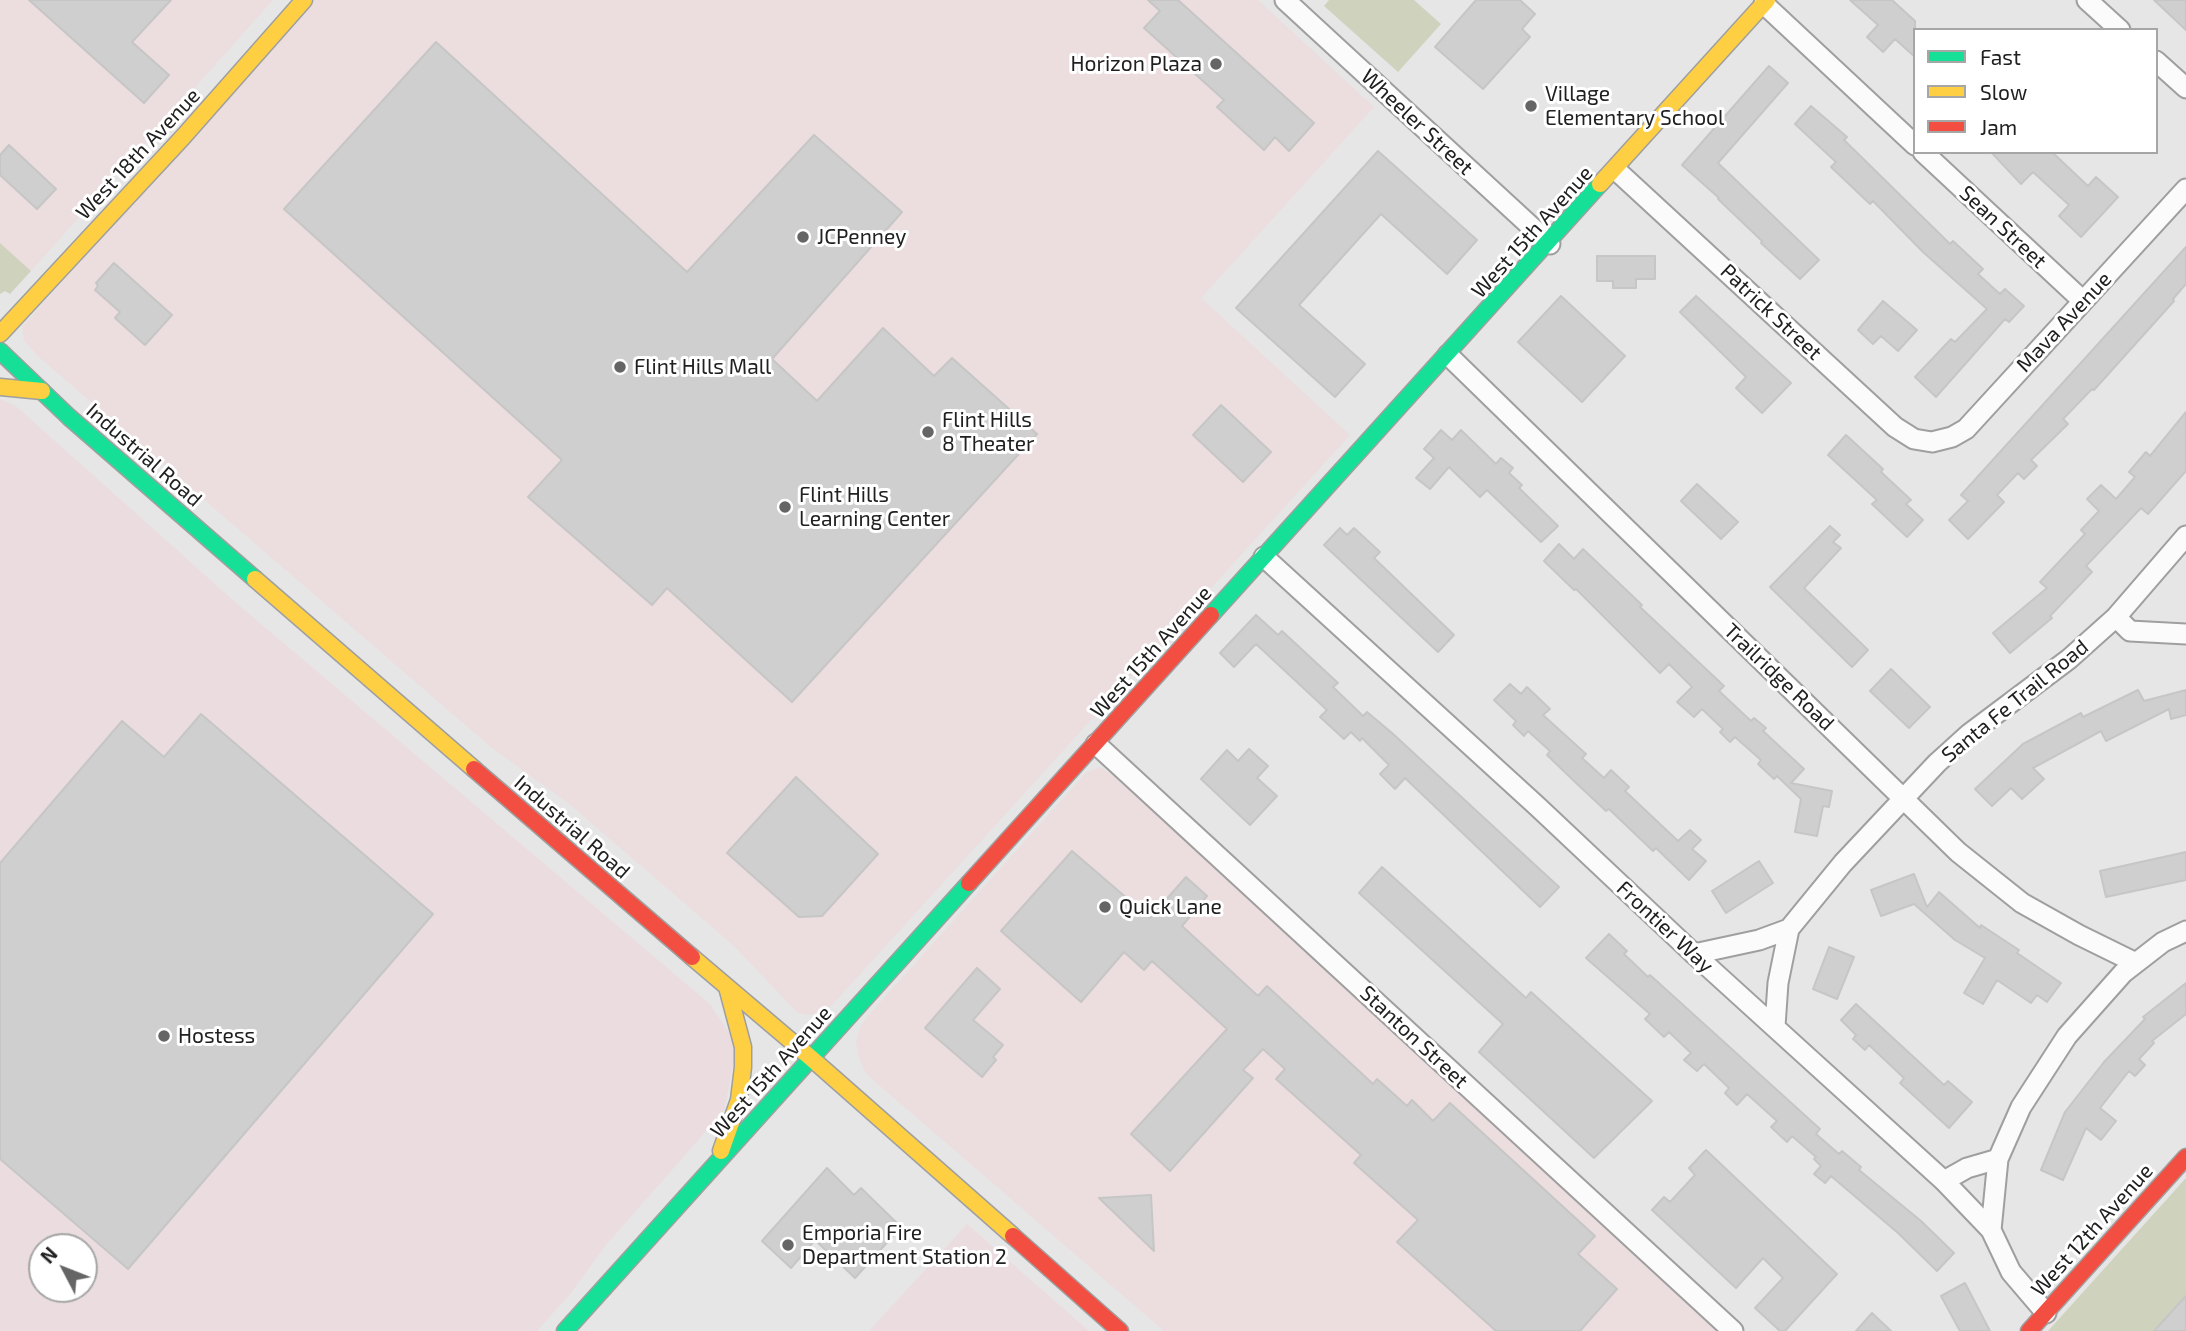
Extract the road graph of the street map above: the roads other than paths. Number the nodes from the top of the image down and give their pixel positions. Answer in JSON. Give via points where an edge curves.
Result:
{"nodes":[{"id":1,"x":304,"y":0,"type":"edge"},
{"id":2,"x":1285,"y":0,"type":"edge"},
{"id":3,"x":2087,"y":0,"type":"edge"},
{"id":4,"x":1766,"y":2,"type":"edge"},
{"id":5,"x":2118,"y":28,"type":"edge"},
{"id":6,"x":2158,"y":63,"type":"edge"},
{"id":7,"x":2186,"y":88,"type":"edge"},
{"id":8,"x":1913,"y":143,"type":"edge"},
{"id":9,"x":1925,"y":154,"type":"edge"},
{"id":10,"x":1616,"y":170,"type":"junction"},
{"id":11,"x":2186,"y":189,"type":"edge"},
{"id":12,"x":1550,"y":244,"type":"junction"},
{"id":13,"x":2083,"y":301,"type":"junction"},
{"id":14,"x":0,"y":334,"type":"edge"},
{"id":15,"x":0,"y":351,"type":"edge"},
{"id":16,"x":1448,"y":355,"type":"junction"},
{"id":17,"x":0,"y":387,"type":"edge"},
{"id":18,"x":42,"y":391,"type":"junction"},
{"id":19,"x":1932,"y":442,"type":"joint"},
{"id":20,"x":2186,"y":536,"type":"edge"},
{"id":21,"x":1264,"y":557,"type":"junction"},
{"id":22,"x":2116,"y":617,"type":"junction"},
{"id":23,"x":2186,"y":634,"type":"edge"},
{"id":24,"x":1096,"y":744,"type":"junction"},
{"id":25,"x":1903,"y":799,"type":"junction"},
{"id":26,"x":1788,"y":929,"type":"junction"},
{"id":27,"x":2186,"y":931,"type":"edge"},
{"id":28,"x":1694,"y":954,"type":"junction"},
{"id":29,"x":2136,"y":963,"type":"junction"},
{"id":30,"x":727,"y":987,"type":"junction"},
{"id":31,"x":1775,"y":1026,"type":"junction"},
{"id":32,"x":811,"y":1058,"type":"junction"},
{"id":33,"x":2186,"y":1157,"type":"edge"},
{"id":34,"x":1998,"y":1159,"type":"junction"},
{"id":35,"x":716,"y":1164,"type":"junction"},
{"id":36,"x":1944,"y":1181,"type":"junction"},
{"id":37,"x":1991,"y":1230,"type":"junction"},
{"id":38,"x":2046,"y":1313,"type":"junction"},
{"id":39,"x":565,"y":1331,"type":"edge"},
{"id":40,"x":1120,"y":1331,"type":"edge"},
{"id":41,"x":1732,"y":1331,"type":"edge"},
{"id":42,"x":2029,"y":1331,"type":"edge"}],
"edges":[{"from":1,"to":14,"type":"main road","name":"West 18th Avenue"},
{"from":2,"to":12,"type":"street","name":"Wheeler Street"},
{"from":3,"to":5,"type":"street"},
{"from":4,"to":8,"type":"street"},
{"from":4,"to":10,"type":"main road","name":"West 15th Avenue"},
{"from":6,"to":7,"type":"street"},
{"from":9,"to":13,"type":"street","name":"Sean Street"},
{"from":10,"to":12,"type":"main road","name":"West 15th Avenue"},
{"from":10,"to":19,"type":"street","name":"Patrick Street","via":[[1895,427],[1913,439]]},
{"from":11,"to":13,"type":"street","name":"Mava Avenue"},
{"from":12,"to":16,"type":"main road","name":"West 15th Avenue"},
{"from":13,"to":19,"type":"street","name":"Mava Avenue","via":[[1966,429]]},
{"from":15,"to":18,"type":"main road","name":"Industrial Road"},
{"from":16,"to":21,"type":"main road","name":"West 15th Avenue"},
{"from":16,"to":25,"type":"street","name":"Trailridge Road"},
{"from":17,"to":18,"type":"main road"},
{"from":18,"to":30,"type":"main road","name":"Industrial Road"},
{"from":20,"to":22,"type":"street","name":"Santa Fe Trail Road"},
{"from":21,"to":24,"type":"main road","name":"West 15th Avenue"},
{"from":21,"to":28,"type":"street","name":"Frontier Way"},
{"from":22,"to":23,"type":"street","via":[[2130,631]]},
{"from":22,"to":25,"type":"street","name":"Santa Fe Trail Road","via":[[2069,659],[1969,734]]},
{"from":24,"to":32,"type":"main road","name":"West 15th Avenue"},
{"from":24,"to":41,"type":"street","name":"Stanton Street"},
{"from":25,"to":26,"type":"street","name":"Santa Fe Trail Road"},
{"from":25,"to":29,"type":"street","name":"Trailridge Road","via":[[1958,852],[2022,902]]},
{"from":26,"to":28,"type":"street"},
{"from":26,"to":31,"type":"street","name":"Santa Fe Trail Road"},
{"from":27,"to":29,"type":"street"},
{"from":28,"to":31,"type":"street","name":"Frontier Way"},
{"from":29,"to":34,"type":"street","via":[[2067,1036],[2021,1107]]},
{"from":30,"to":32,"type":"main road","name":"Industrial Road"},
{"from":30,"to":35,"type":"main road","via":[[743,1047],[743,1067],[739,1100]]},
{"from":31,"to":36,"type":"street","name":"Frontier Way"},
{"from":32,"to":35,"type":"main road","name":"West 15th Avenue"},
{"from":32,"to":40,"type":"main road","name":"Industrial Road"},
{"from":33,"to":38,"type":"main road","name":"West 12th Avenue"},
{"from":34,"to":36,"type":"street"},
{"from":34,"to":37,"type":"street"},
{"from":35,"to":39,"type":"main road","name":"West 15th Avenue"},
{"from":36,"to":37,"type":"street","name":"Frontier Way"},
{"from":37,"to":38,"type":"street","name":"Frontier Way","via":[[2011,1272]]},
{"from":38,"to":42,"type":"main road","name":"West 12th Avenue"}]}
